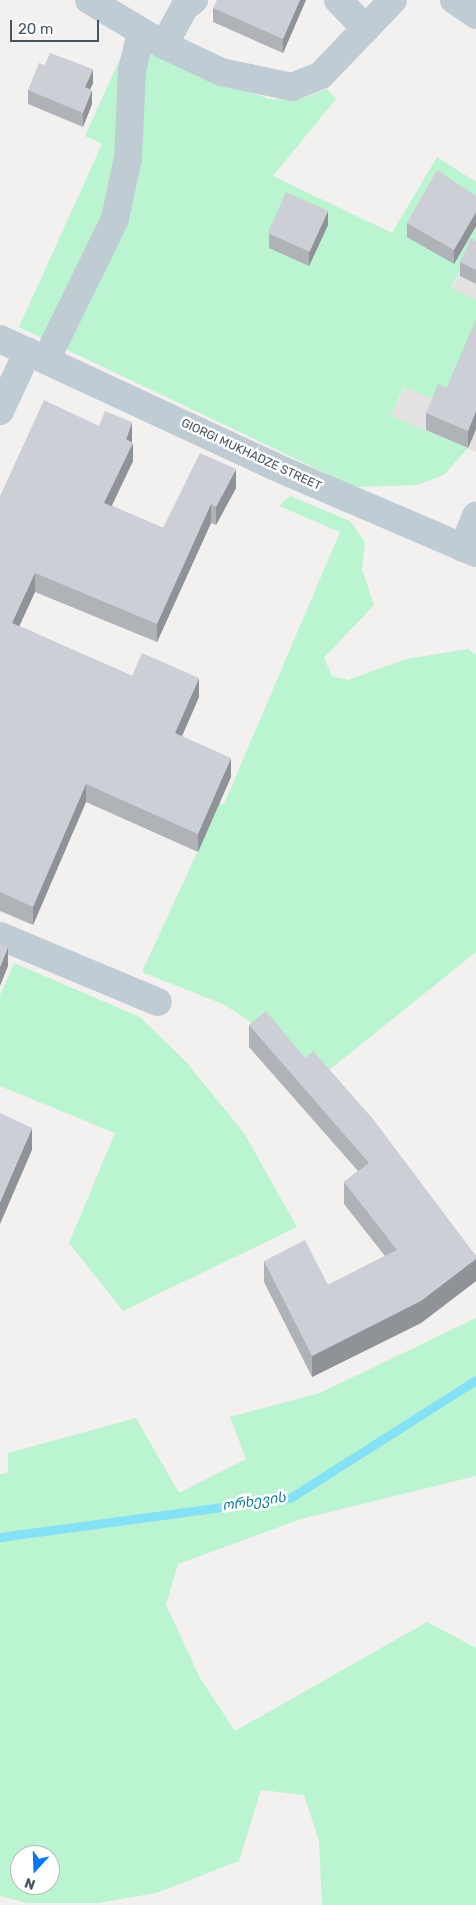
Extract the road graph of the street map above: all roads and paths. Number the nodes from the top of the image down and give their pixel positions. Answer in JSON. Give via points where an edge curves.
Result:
{"nodes":[{"id":1,"x":89,"y":0,"type":"edge"},
{"id":2,"x":194,"y":0,"type":"edge"},
{"id":3,"x":338,"y":0,"type":"edge"},
{"id":4,"x":393,"y":0,"type":"edge"},
{"id":5,"x":454,"y":0,"type":"edge"},
{"id":6,"x":476,"y":15,"type":"edge"},
{"id":7,"x":366,"y":29,"type":"junction"},
{"id":8,"x":153,"y":39,"type":"junction"},
{"id":9,"x":0,"y":339,"type":"edge"},
{"id":10,"x":37,"y":356,"type":"junction"},
{"id":11,"x":0,"y":411,"type":"edge"},
{"id":12,"x":476,"y":516,"type":"edge"},
{"id":13,"x":469,"y":551,"type":"edge"},
{"id":14,"x":0,"y":936,"type":"edge"},
{"id":15,"x":158,"y":1002,"type":"dead end"}],
"edges":[{"from":1,"to":8,"type":"street"},
{"from":2,"to":8,"type":"street"},
{"from":3,"to":7,"type":"street"},
{"from":4,"to":7,"type":"street"},
{"from":5,"to":6,"type":"street"},
{"from":7,"to":8,"type":"street","via":[[321,75],[292,87],[221,72]]},
{"from":8,"to":10,"type":"street","via":[[132,71],[128,158],[115,220]]},
{"from":9,"to":10,"type":"street","name":"GIORGI MUKHADZE STREET"},
{"from":10,"to":11,"type":"street"},
{"from":10,"to":13,"type":"street","name":"GIORGI MUKHADZE STREET"},
{"from":12,"to":13,"type":"street"},
{"from":14,"to":15,"type":"street"}]}
